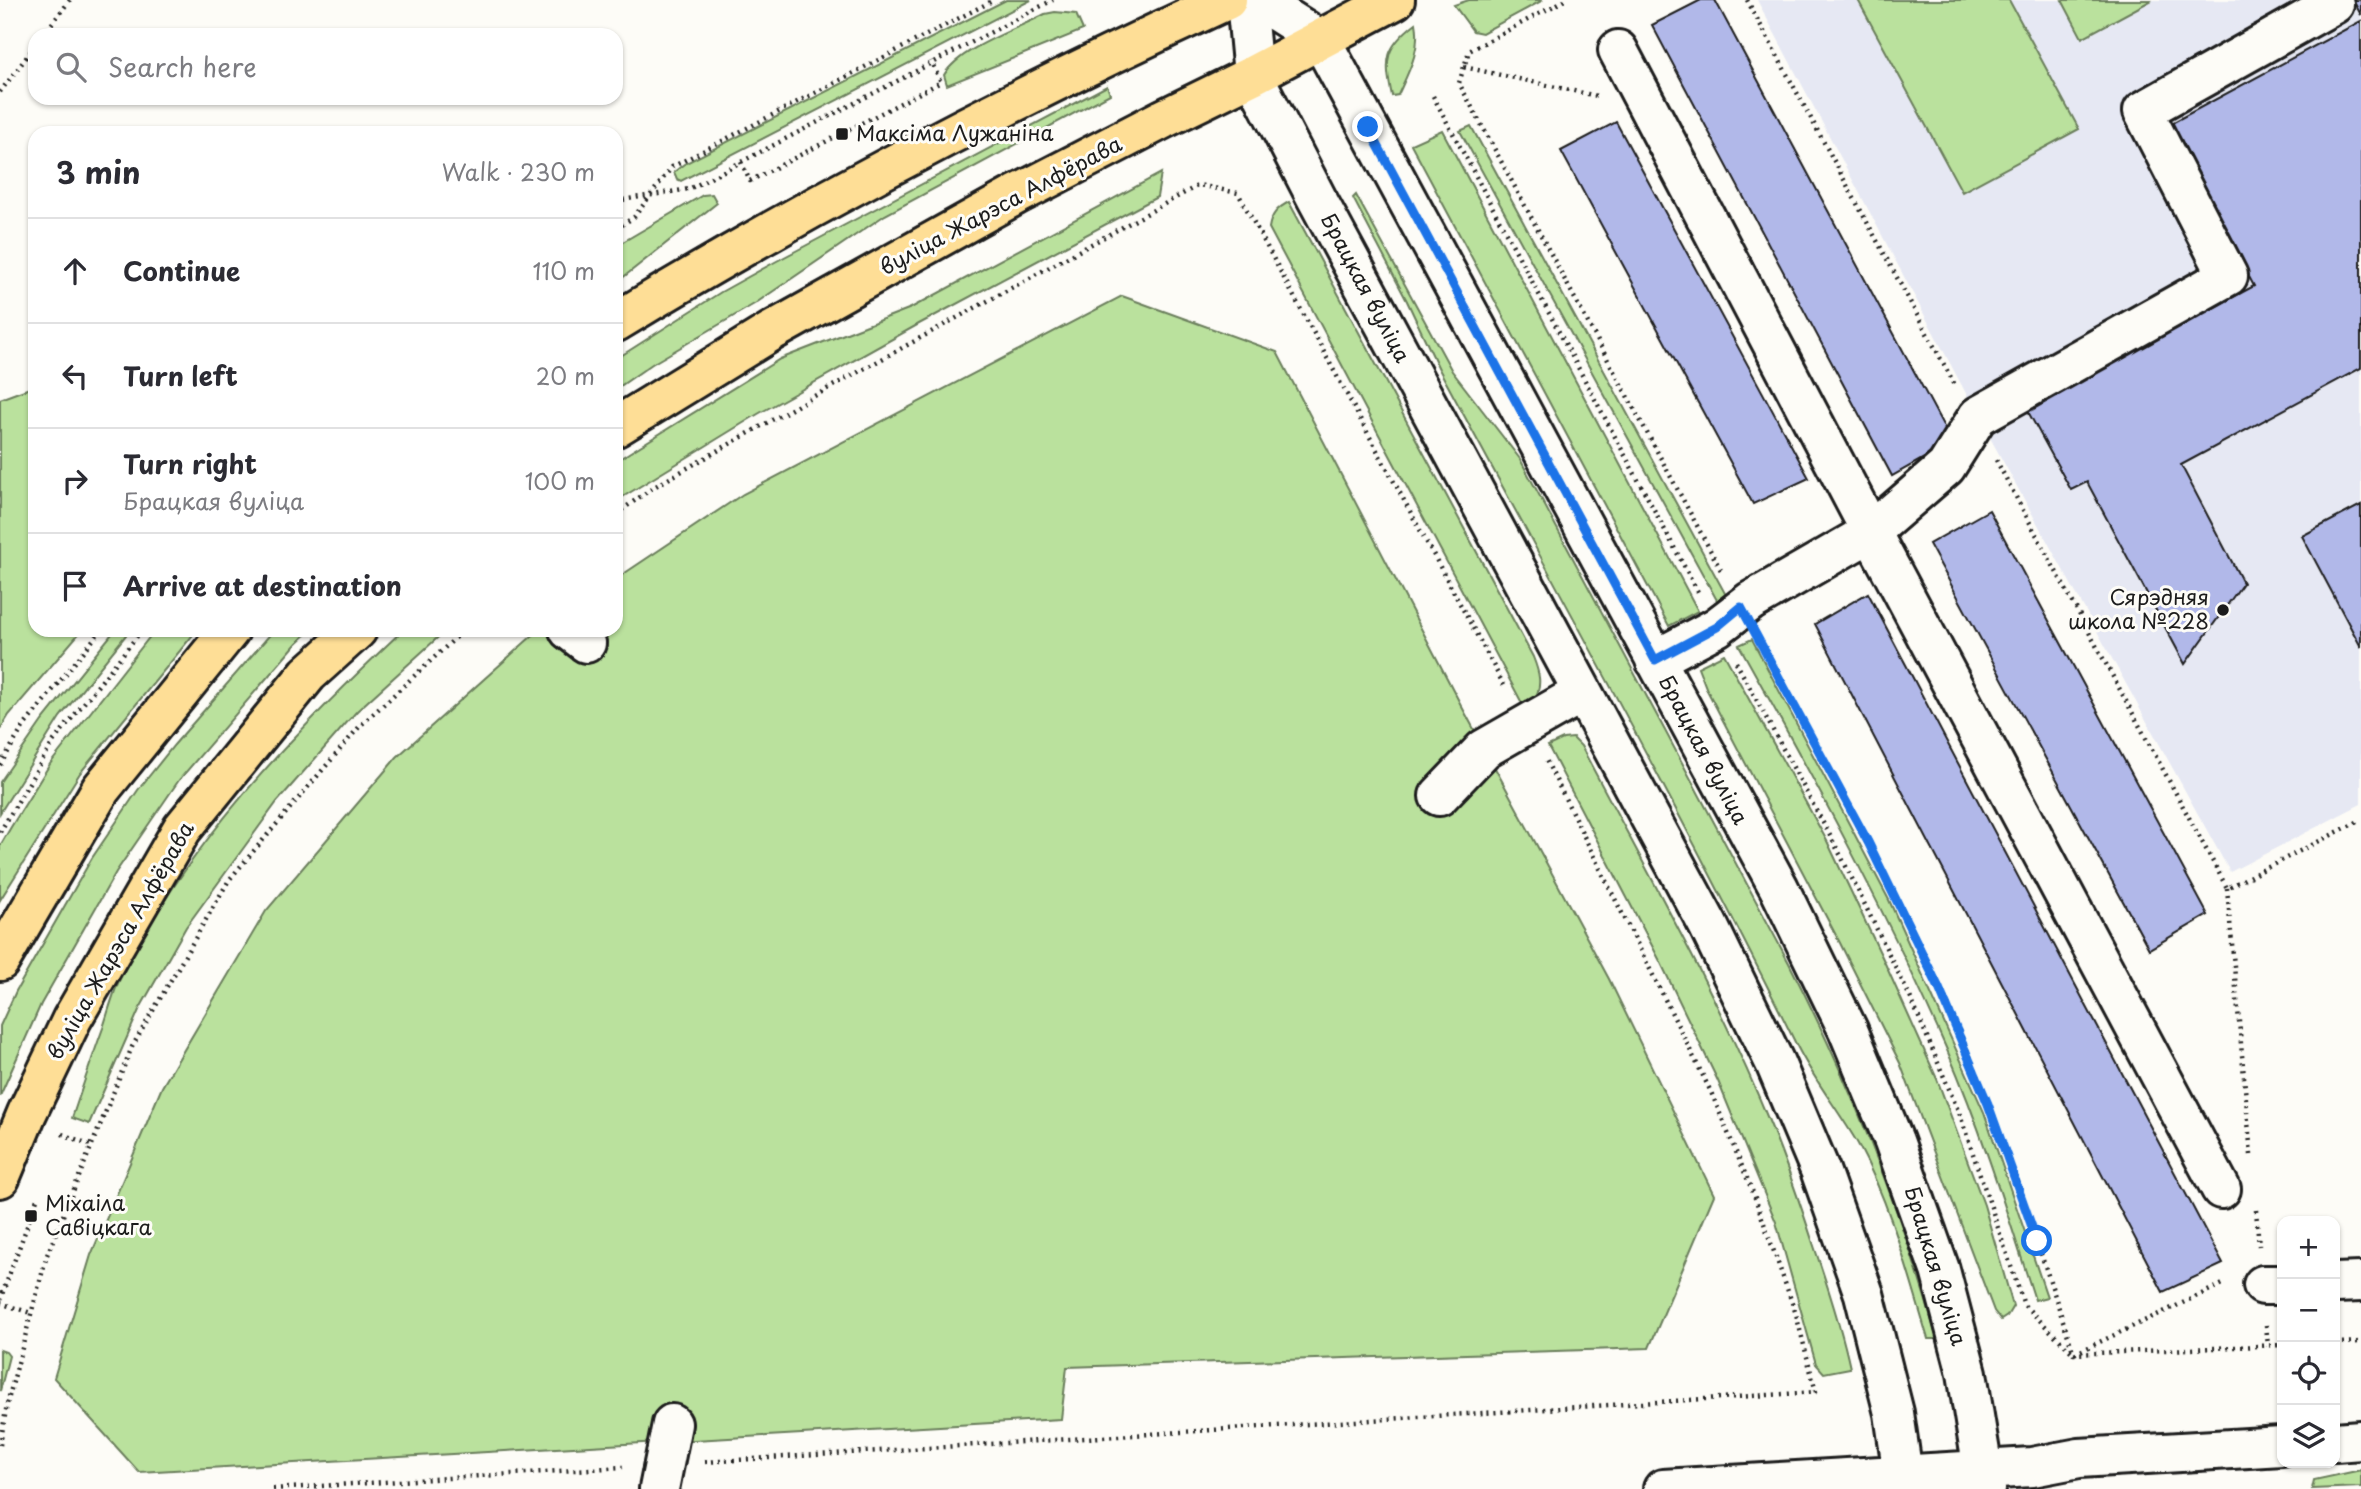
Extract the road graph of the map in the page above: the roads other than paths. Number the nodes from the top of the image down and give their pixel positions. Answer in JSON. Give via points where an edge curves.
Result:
{"nodes":[{"id":1,"x":1227,"y":0,"type":"edge"},
{"id":2,"x":1246,"y":0,"type":"edge"},
{"id":3,"x":1258,"y":0,"type":"edge"},
{"id":4,"x":1395,"y":0,"type":"edge"},
{"id":5,"x":2334,"y":4,"type":"dead end"},
{"id":6,"x":1321,"y":40,"type":"junction"},
{"id":7,"x":1618,"y":50,"type":"dead end"},
{"id":8,"x":1253,"y":75,"type":"junction"},
{"id":9,"x":623,"y":318,"type":"edge"},
{"id":10,"x":623,"y":423,"type":"edge"},
{"id":11,"x":1871,"y":532,"type":"junction"},
{"id":12,"x":224,"y":637,"type":"edge"},
{"id":13,"x":348,"y":637,"type":"edge"},
{"id":14,"x":1655,"y":660,"type":"junction"},
{"id":15,"x":1582,"y":693,"type":"junction"},
{"id":16,"x":1439,"y":796,"type":"dead end"},
{"id":17,"x":0,"y":961,"type":"edge"},
{"id":18,"x":0,"y":1178,"type":"edge"},
{"id":19,"x":2238,"y":1194,"type":"road end"},
{"id":20,"x":2361,"y":1282,"type":"edge"},
{"id":21,"x":2340,"y":1283,"type":"edge"},
{"id":22,"x":671,"y":1424,"type":"dead end"},
{"id":23,"x":2361,"y":1440,"type":"edge"},
{"id":24,"x":2340,"y":1442,"type":"edge"},
{"id":25,"x":2277,"y":1446,"type":"edge"},
{"id":26,"x":662,"y":1477,"type":"edge"},
{"id":27,"x":1984,"y":1480,"type":"edge"},
{"id":28,"x":1904,"y":1482,"type":"edge"},
{"id":29,"x":1663,"y":1489,"type":"edge"}],
"edges":[{"from":1,"to":9,"type":"main road","via":[[975,122],[729,253]]},
{"from":2,"to":8,"type":"street","name":"Брацкая вуліца"},
{"from":3,"to":6,"type":"street","name":"Брацкая вуліца"},
{"from":4,"to":6,"type":"main road","name":"вуліца Жарэса Алфёрава"},
{"from":5,"to":11,"type":"street","via":[[2143,111],[2228,276],[1978,416],[1946,467]]},
{"from":6,"to":8,"type":"main road","name":"вуліца Жарэса Алфёрава"},
{"from":6,"to":14,"type":"street","name":"Брацкая вуліца"},
{"from":7,"to":11,"type":"street"},
{"from":8,"to":10,"type":"main road","name":"вуліца Жарэса Алфёрава","via":[[1016,195],[772,331]]},
{"from":8,"to":15,"type":"street","name":"Брацкая вуліца"},
{"from":11,"to":14,"type":"street"},
{"from":11,"to":19,"type":"street"},
{"from":12,"to":17,"type":"main road","via":[[101,789]]},
{"from":13,"to":18,"type":"main road","name":"вуліца Жарэса Алфёрава","via":[[308,674],[182,828],[72,1019]]},
{"from":14,"to":27,"type":"street","name":"Брацкая вуліца","via":[[1779,888],[1848,1030],[1894,1141],[1943,1283],[1967,1373]]},
{"from":15,"to":16,"type":"street","via":[[1485,749]]},
{"from":15,"to":28,"type":"street","name":"Брацкая вуліца","via":[[1708,925],[1775,1063],[1820,1170],[1864,1293],[1894,1413]]},
{"from":20,"to":21,"type":"street"},
{"from":22,"to":26,"type":"street"},
{"from":23,"to":24,"type":"street"},
{"from":25,"to":27,"type":"street","via":[[2079,1458]]},
{"from":27,"to":28,"type":"street"},
{"from":28,"to":29,"type":"street"}]}
